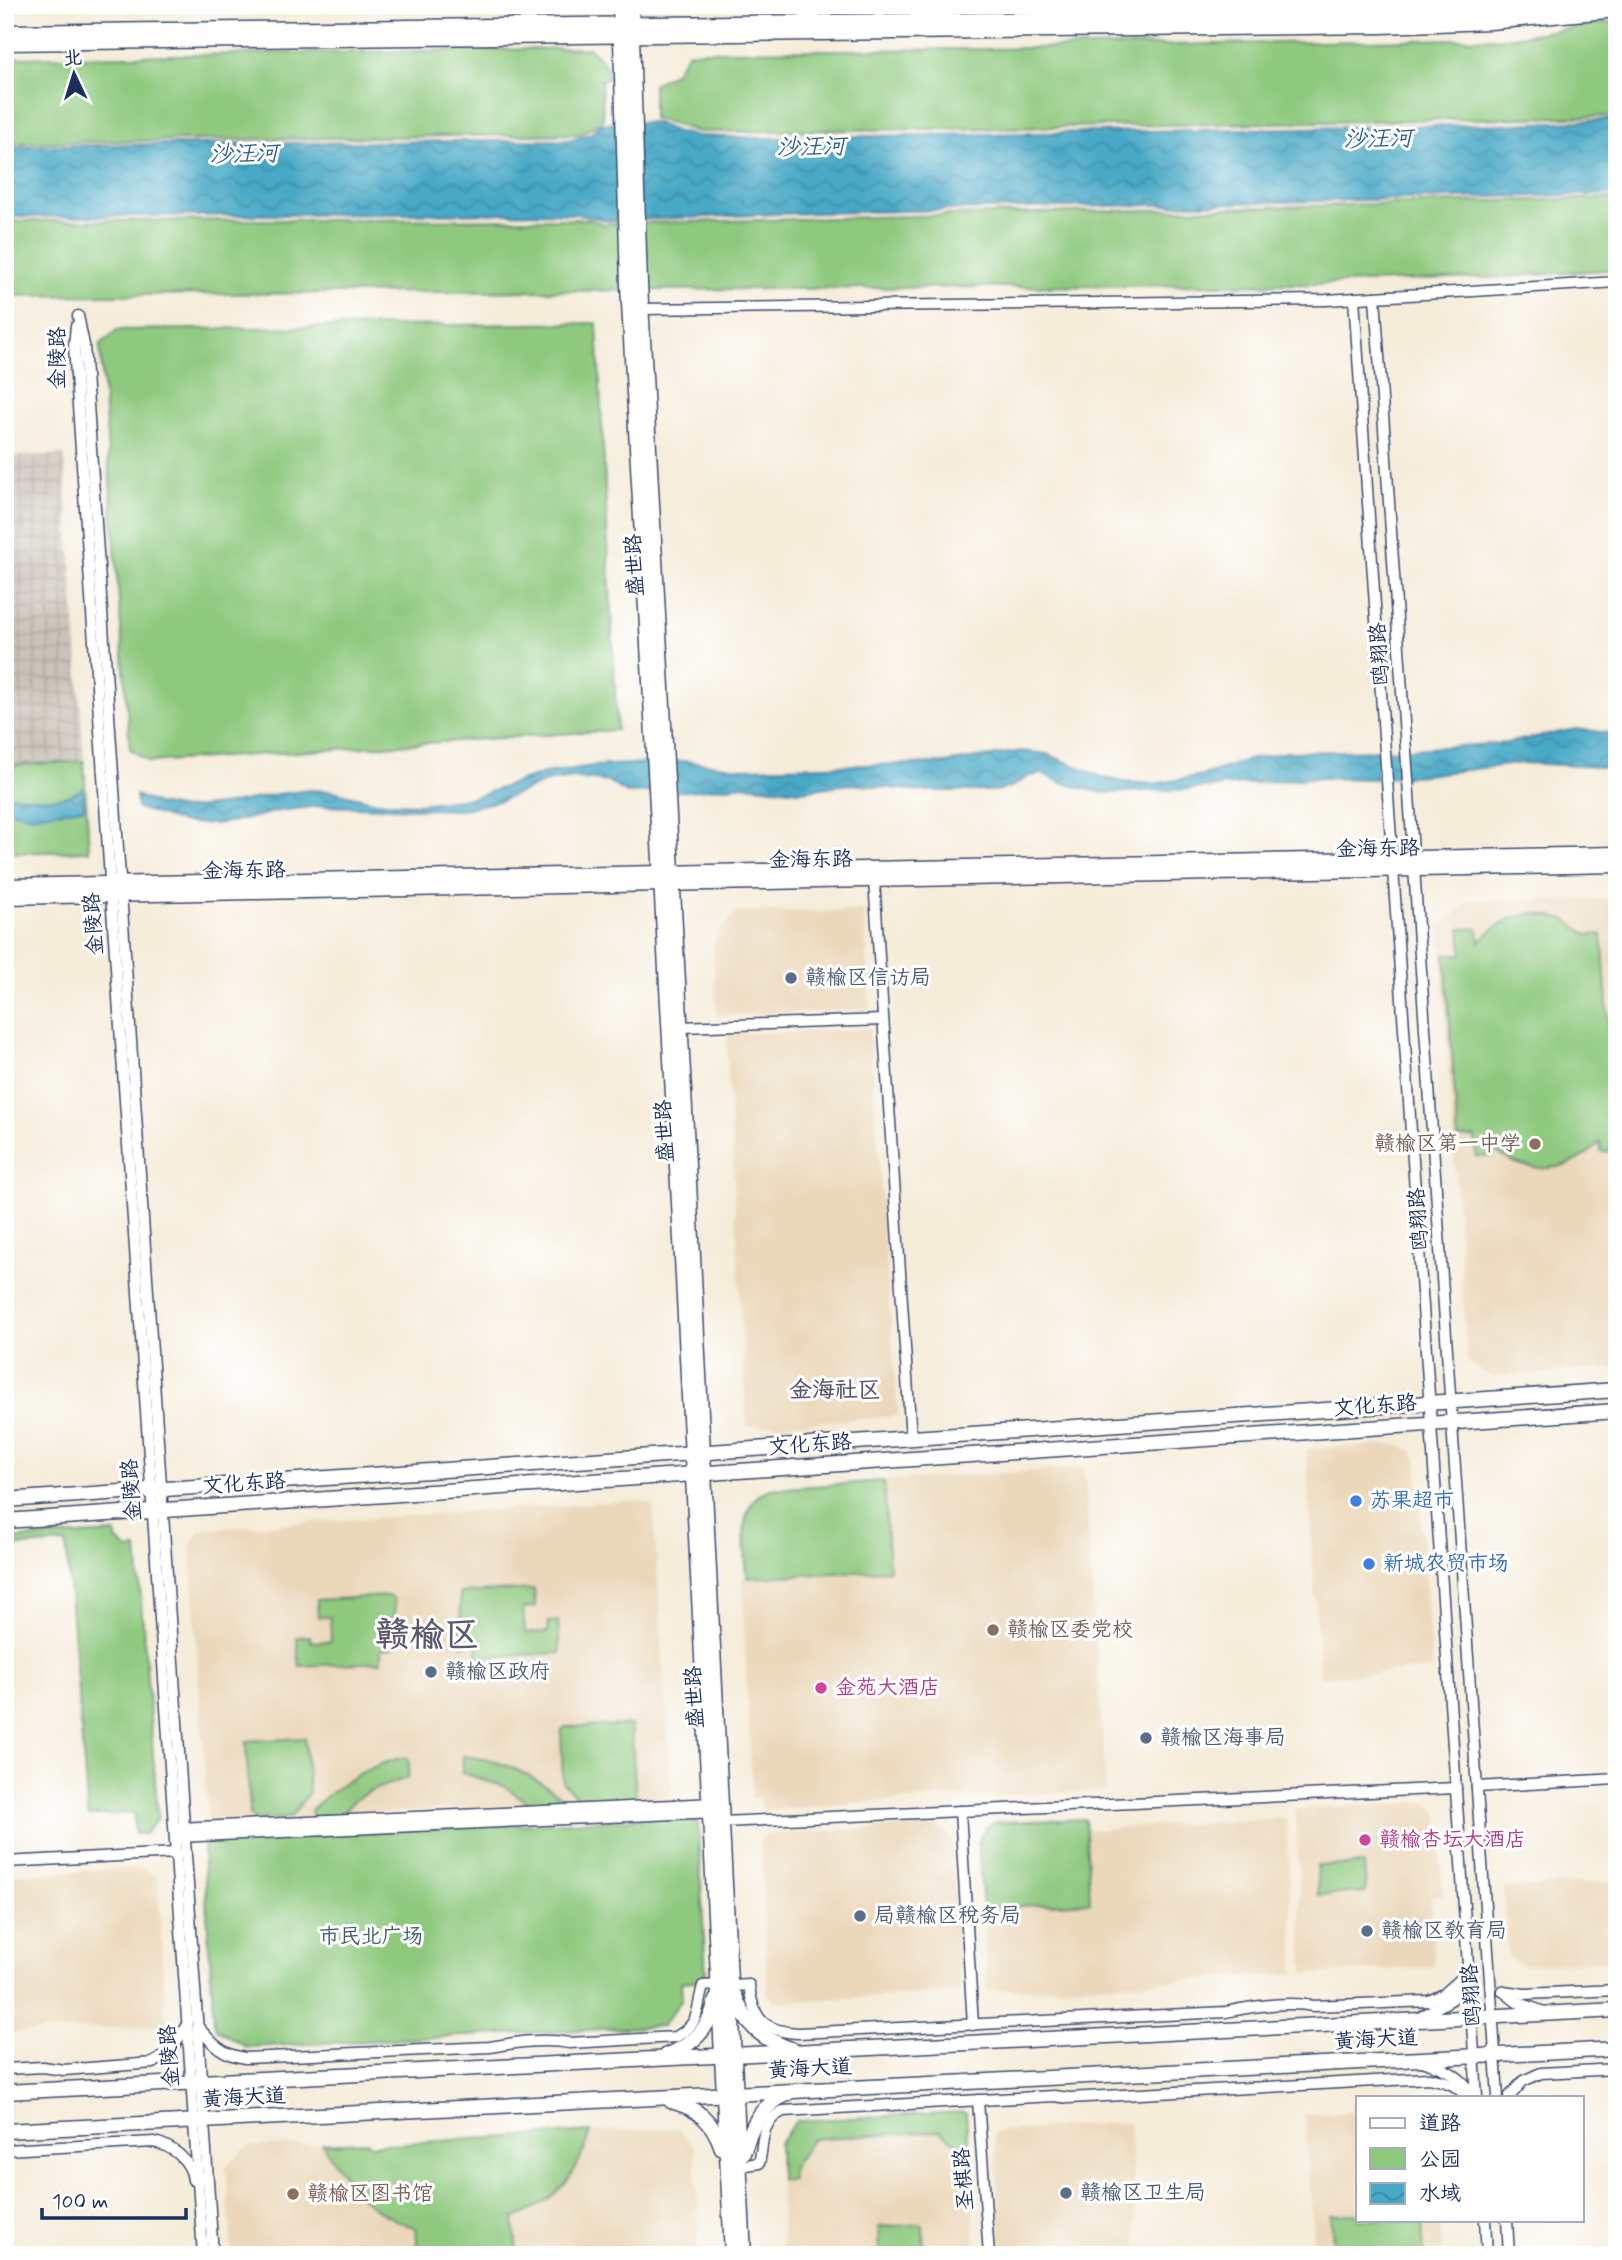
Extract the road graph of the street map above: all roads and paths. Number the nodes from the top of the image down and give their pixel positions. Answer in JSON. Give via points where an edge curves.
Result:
{"nodes":[{"id":1,"x":620,"y":5,"type":"edge"},
{"id":2,"x":631,"y":5,"type":"edge"},
{"id":3,"x":1559,"y":5,"type":"edge"},
{"id":4,"x":1617,"y":10,"type":"edge"},
{"id":5,"x":626,"y":29,"type":"junction"},
{"id":6,"x":5,"y":32,"type":"edge"},
{"id":7,"x":5,"y":43,"type":"edge"},
{"id":8,"x":1617,"y":282,"type":"edge"},
{"id":9,"x":1375,"y":297,"type":"junction"},
{"id":10,"x":1354,"y":298,"type":"junction"},
{"id":11,"x":641,"y":309,"type":"junction"},
{"id":12,"x":1617,"y":854,"type":"edge"},
{"id":13,"x":1414,"y":863,"type":"junction"},
{"id":14,"x":1393,"y":864,"type":"junction"},
{"id":15,"x":1617,"y":865,"type":"edge"},
{"id":16,"x":667,"y":878,"type":"junction"},
{"id":17,"x":874,"y":880,"type":"junction"},
{"id":18,"x":5,"y":886,"type":"edge"},
{"id":19,"x":116,"y":889,"type":"junction"},
{"id":20,"x":5,"y":897,"type":"edge"},
{"id":21,"x":883,"y":1020,"type":"junction"},
{"id":22,"x":681,"y":1027,"type":"junction"},
{"id":23,"x":1617,"y":1390,"type":"edge"},
{"id":24,"x":1451,"y":1401,"type":"junction"},
{"id":25,"x":1429,"y":1402,"type":"junction"},
{"id":26,"x":1617,"y":1411,"type":"edge"},
{"id":27,"x":1452,"y":1422,"type":"junction"},
{"id":28,"x":1431,"y":1423,"type":"junction"},
{"id":29,"x":911,"y":1438,"type":"junction"},
{"id":30,"x":697,"y":1453,"type":"junction"},
{"id":31,"x":698,"y":1473,"type":"junction"},
{"id":32,"x":156,"y":1490,"type":"junction"},
{"id":33,"x":5,"y":1500,"type":"edge"},
{"id":34,"x":158,"y":1511,"type":"junction"},
{"id":35,"x":5,"y":1521,"type":"edge"},
{"id":36,"x":1617,"y":1779,"type":"edge"},
{"id":37,"x":1477,"y":1787,"type":"junction"},
{"id":38,"x":1456,"y":1788,"type":"junction"},
{"id":39,"x":717,"y":1810,"type":"junction"},
{"id":40,"x":960,"y":1811,"type":"junction"},
{"id":41,"x":179,"y":1832,"type":"junction"},
{"id":42,"x":176,"y":1853,"type":"junction"},
{"id":43,"x":5,"y":1862,"type":"edge"},
{"id":44,"x":1467,"y":1959,"type":"junction"},
{"id":45,"x":1489,"y":1965,"type":"junction"},
{"id":46,"x":1465,"y":1975,"type":"junction"},
{"id":47,"x":727,"y":1984,"type":"junction"},
{"id":48,"x":1617,"y":1990,"type":"edge"},
{"id":49,"x":1503,"y":1991,"type":"junction"},
{"id":50,"x":1617,"y":2010,"type":"edge"},
{"id":51,"x":1550,"y":2014,"type":"junction"},
{"id":52,"x":1493,"y":2017,"type":"junction"},
{"id":53,"x":1471,"y":2018,"type":"junction"},
{"id":54,"x":1413,"y":2021,"type":"junction"},
{"id":55,"x":192,"y":2025,"type":"junction"},
{"id":56,"x":973,"y":2025,"type":"junction"},
{"id":57,"x":1000,"y":2042,"type":"junction"},
{"id":58,"x":950,"y":2044,"type":"junction"},
{"id":59,"x":1617,"y":2049,"type":"edge"},
{"id":60,"x":799,"y":2052,"type":"junction"},
{"id":61,"x":728,"y":2055,"type":"junction"},
{"id":62,"x":1496,"y":2055,"type":"junction"},
{"id":63,"x":1474,"y":2056,"type":"junction"},
{"id":64,"x":656,"y":2059,"type":"junction"},
{"id":65,"x":1414,"y":2059,"type":"junction"},
{"id":66,"x":5,"y":2069,"type":"edge"},
{"id":67,"x":1617,"y":2069,"type":"edge"},
{"id":68,"x":996,"y":2080,"type":"junction"},
{"id":69,"x":196,"y":2082,"type":"junction"},
{"id":70,"x":959,"y":2082,"type":"junction"},
{"id":71,"x":798,"y":2090,"type":"junction"},
{"id":72,"x":5,"y":2092,"type":"edge"},
{"id":73,"x":730,"y":2094,"type":"junction"},
{"id":74,"x":1465,"y":2096,"type":"edge"},
{"id":75,"x":1475,"y":2096,"type":"edge"},
{"id":76,"x":1476,"y":2096,"type":"edge"},
{"id":77,"x":1499,"y":2096,"type":"edge"},
{"id":78,"x":1510,"y":2096,"type":"edge"},
{"id":79,"x":656,"y":2098,"type":"junction"},
{"id":80,"x":979,"y":2100,"type":"junction"},
{"id":81,"x":199,"y":2121,"type":"junction"},
{"id":82,"x":5,"y":2131,"type":"edge"},
{"id":83,"x":5,"y":2150,"type":"edge"},
{"id":84,"x":736,"y":2165,"type":"junction"},
{"id":85,"x":1485,"y":2222,"type":"edge"},
{"id":86,"x":1507,"y":2222,"type":"edge"},
{"id":87,"x":200,"y":2255,"type":"edge"},
{"id":88,"x":213,"y":2255,"type":"edge"},
{"id":89,"x":732,"y":2255,"type":"edge"},
{"id":90,"x":744,"y":2255,"type":"edge"},
{"id":91,"x":989,"y":2255,"type":"edge"},
{"id":92,"x":1488,"y":2255,"type":"edge"},
{"id":93,"x":1509,"y":2255,"type":"edge"}],
"edges":[{"from":1,"to":5,"type":"main road","name":"盛世路"},
{"from":2,"to":5,"type":"main road","name":"盛世路"},
{"from":3,"to":5,"type":"main road","via":[[1380,15]]},
{"from":4,"to":5,"type":"main road","via":[[1381,26]]},
{"from":5,"to":6,"type":"main road"},
{"from":5,"to":7,"type":"main road"},
{"from":5,"to":11,"type":"main road","name":"盛世路"},
{"from":5,"to":16,"type":"main road","name":"盛世路","via":[[628,285]]},
{"from":8,"to":9,"type":"street"},
{"from":9,"to":10,"type":"street"},
{"from":9,"to":13,"type":"street","name":"鸥翔路"},
{"from":10,"to":11,"type":"street"},
{"from":10,"to":14,"type":"street","name":"鸥翔路"},
{"from":11,"to":16,"type":"main road","name":"盛世路"},
{"from":12,"to":13,"type":"main road","name":"金海东路"},
{"from":13,"to":14,"type":"main road","name":"金海东路"},
{"from":13,"to":15,"type":"main road","name":"金海东路"},
{"from":13,"to":24,"type":"street","name":"鸥翔路"},
{"from":14,"to":16,"type":"main road","name":"金海东路"},
{"from":14,"to":17,"type":"main road","name":"金海东路"},
{"from":14,"to":25,"type":"street","name":"鸥翔路"},
{"from":16,"to":17,"type":"main road","name":"金海东路"},
{"from":16,"to":19,"type":"main road","name":"金海东路"},
{"from":16,"to":22,"type":"main road","name":"盛世路"},
{"from":16,"to":30,"type":"main road","name":"盛世路"},
{"from":17,"to":21,"type":"street"},
{"from":18,"to":19,"type":"main road","name":"金海东路"},
{"from":19,"to":19,"type":"street","name":"金陵路","via":[[84,345],[78,316],[74,346]]},
{"from":19,"to":20,"type":"main road","name":"金海东路"},
{"from":19,"to":32,"type":"street","name":"金陵路"},
{"from":21,"to":22,"type":"street"},
{"from":21,"to":29,"type":"street"},
{"from":22,"to":30,"type":"main road","name":"盛世路"},
{"from":23,"to":24,"type":"main road","name":"文化东路"},
{"from":24,"to":25,"type":"main road","name":"文化东路"},
{"from":24,"to":27,"type":"street","name":"鸥翔路"},
{"from":25,"to":28,"type":"street","name":"鸥翔路"},
{"from":25,"to":29,"type":"main road","name":"文化东路"},
{"from":26,"to":27,"type":"main road","name":"文化东路"},
{"from":27,"to":28,"type":"main road","name":"文化东路"},
{"from":27,"to":37,"type":"street","name":"鸥翔路"},
{"from":28,"to":31,"type":"main road","name":"文化东路"},
{"from":28,"to":38,"type":"street","name":"鸥翔路"},
{"from":29,"to":30,"type":"main road","name":"文化东路"},
{"from":30,"to":31,"type":"main road","name":"盛世路"},
{"from":30,"to":32,"type":"main road","name":"文化东路"},
{"from":31,"to":34,"type":"main road","name":"文化东路"},
{"from":31,"to":39,"type":"main road","name":"盛世路"},
{"from":32,"to":33,"type":"main road","name":"文化东路"},
{"from":32,"to":34,"type":"street","name":"金陵路"},
{"from":34,"to":35,"type":"main road","name":"文化东路"},
{"from":34,"to":41,"type":"street","name":"金陵路"},
{"from":36,"to":37,"type":"street"},
{"from":37,"to":45,"type":"street","name":"鸥翔路"},
{"from":38,"to":40,"type":"street"},
{"from":38,"to":44,"type":"street","name":"鸥翔路"},
{"from":39,"to":40,"type":"street"},
{"from":39,"to":41,"type":"street"},
{"from":39,"to":47,"type":"main road","name":"盛世路"},
{"from":40,"to":56,"type":"street"},
{"from":41,"to":42,"type":"street","name":"金陵路"},
{"from":41,"to":55,"type":"street","name":"金陵路"},
{"from":42,"to":43,"type":"street"},
{"from":42,"to":55,"type":"street","name":"金陵路"},
{"from":44,"to":46,"type":"street"},
{"from":44,"to":53,"type":"street","name":"鸥翔路"},
{"from":45,"to":49,"type":"street"},
{"from":45,"to":52,"type":"street","name":"鸥翔路"},
{"from":46,"to":54,"type":"street","via":[[1452,1999]]},
{"from":46,"to":56,"type":"street","via":[[1429,2001],[1303,2004]]},
{"from":47,"to":55,"type":"street","via":[[703,1986],[695,2022],[676,2037],[245,2058],[228,2055]]},
{"from":47,"to":56,"type":"street","via":[[749,1985],[756,2012],[777,2032]]},
{"from":47,"to":60,"type":"main road","via":[[758,2034]]},
{"from":47,"to":61,"type":"main road","name":"盛世路"},
{"from":47,"to":64,"type":"main road","via":[[698,2038]]},
{"from":48,"to":49,"type":"street"},
{"from":49,"to":51,"type":"street","via":[[1517,2002]]},
{"from":50,"to":51,"type":"main road","name":"黄海大道"},
{"from":51,"to":52,"type":"main road","name":"黄海大道"},
{"from":52,"to":53,"type":"main road","name":"黄海大道"},
{"from":52,"to":62,"type":"street","name":"鸥翔路"},
{"from":53,"to":54,"type":"main road","name":"黄海大道"},
{"from":53,"to":63,"type":"street","name":"鸥翔路"},
{"from":54,"to":57,"type":"main road","name":"黄海大道"},
{"from":55,"to":66,"type":"street","via":[[170,2052],[153,2063]]},
{"from":55,"to":69,"type":"street","name":"金陵路"},
{"from":56,"to":57,"type":"street"},
{"from":56,"to":58,"type":"street"},
{"from":57,"to":58,"type":"main road","name":"黄海大道"},
{"from":58,"to":60,"type":"main road","name":"黄海大道"},
{"from":59,"to":62,"type":"main road","name":"黄海大道"},
{"from":60,"to":61,"type":"main road","name":"黄海大道"},
{"from":61,"to":64,"type":"main road","name":"黄海大道"},
{"from":61,"to":73,"type":"main road","name":"盛世路"},
{"from":62,"to":63,"type":"main road","name":"黄海大道"},
{"from":62,"to":77,"type":"street","name":"鸥翔路"},
{"from":63,"to":65,"type":"main road","name":"黄海大道"},
{"from":63,"to":76,"type":"street","name":"鸥翔路"},
{"from":64,"to":69,"type":"main road","name":"黄海大道"},
{"from":65,"to":68,"type":"main road","name":"黄海大道"},
{"from":65,"to":75,"type":"street","via":[[1442,2067]]},
{"from":67,"to":78,"type":"street","via":[[1541,2073],[1523,2081]]},
{"from":68,"to":70,"type":"main road","name":"黄海大道"},
{"from":68,"to":80,"type":"street"},
{"from":69,"to":72,"type":"main road","name":"黄海大道"},
{"from":69,"to":81,"type":"street","name":"金陵路"},
{"from":70,"to":71,"type":"main road","name":"黄海大道"},
{"from":70,"to":80,"type":"street"},
{"from":71,"to":73,"type":"main road","name":"黄海大道"},
{"from":71,"to":84,"type":"main road","via":[[760,2112]]},
{"from":73,"to":79,"type":"main road","name":"黄海大道"},
{"from":73,"to":84,"type":"main road","name":"盛世路"},
{"from":74,"to":80,"type":"street","via":[[1448,2082],[1429,2078]]},
{"from":79,"to":81,"type":"main road","name":"黄海大道"},
{"from":79,"to":84,"type":"main road","via":[[687,2105],[704,2116]]},
{"from":80,"to":84,"type":"street","via":[[783,2110],[764,2132],[759,2163]]},
{"from":80,"to":91,"type":"street","name":"圣棋路"},
{"from":81,"to":82,"type":"main road","name":"黄海大道"},
{"from":81,"to":87,"type":"street","name":"金陵路"},
{"from":81,"to":88,"type":"street","name":"金陵路"},
{"from":83,"to":87,"type":"street","via":[[166,2145],[192,2174]]},
{"from":84,"to":89,"type":"main road","name":"盛世路"},
{"from":84,"to":90,"type":"main road","name":"盛世路"},
{"from":85,"to":92,"type":"street"},
{"from":86,"to":93,"type":"street"}]}
